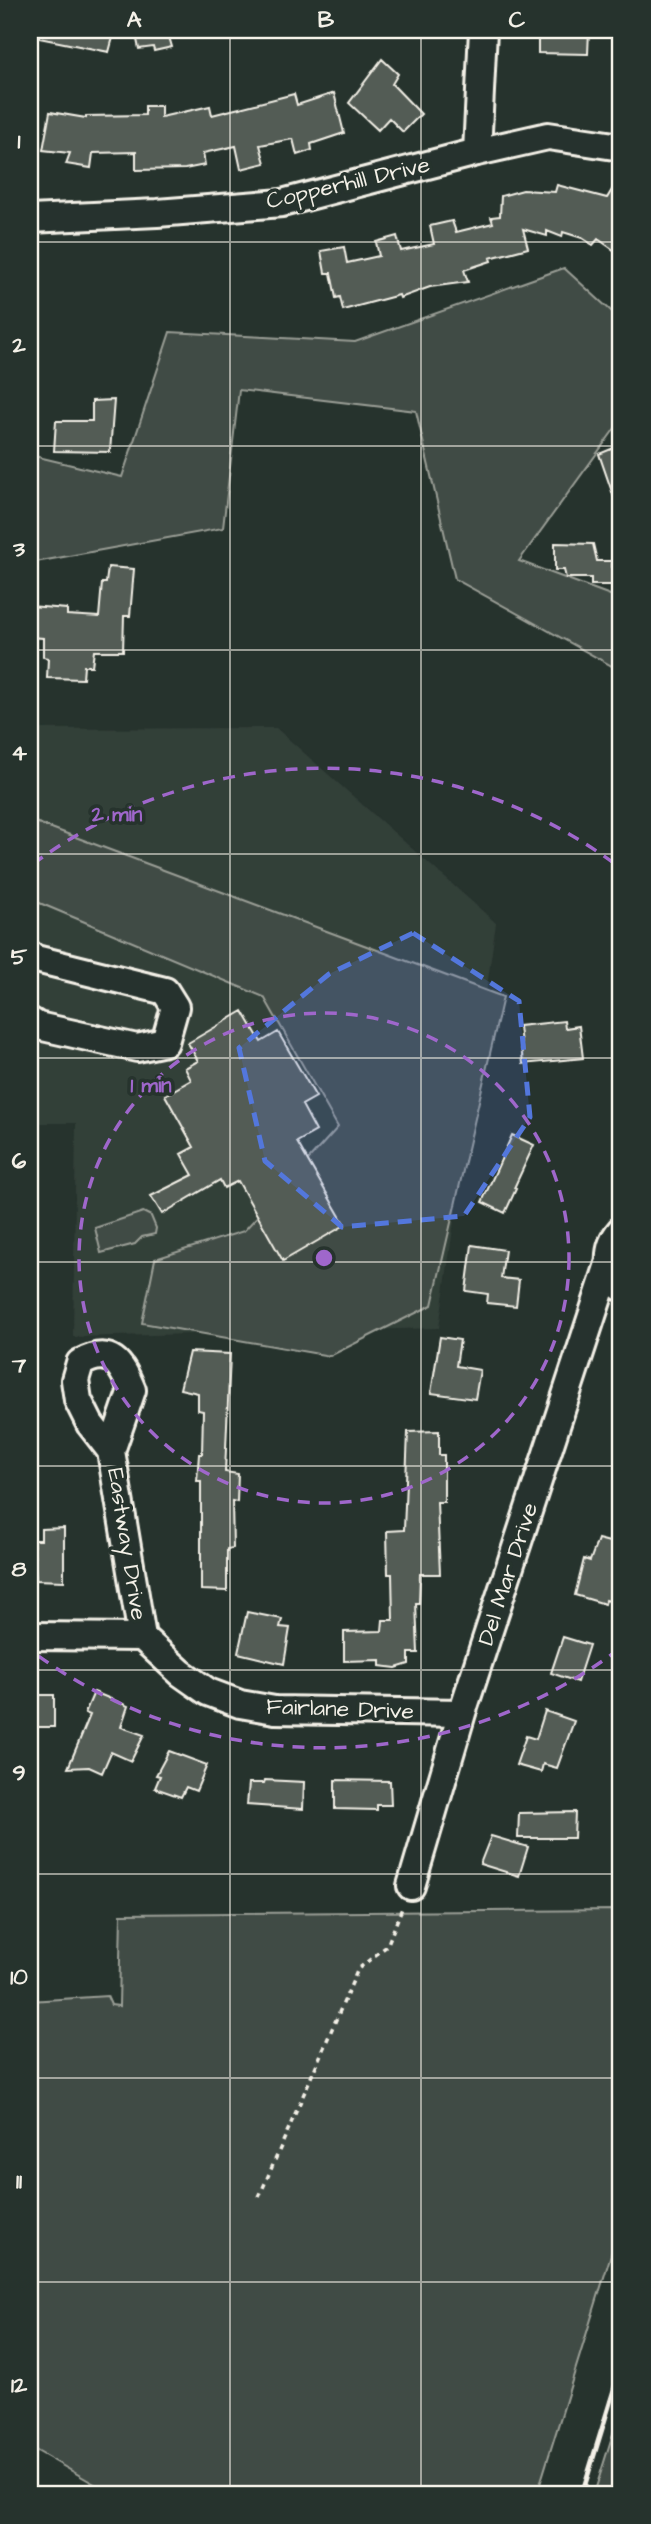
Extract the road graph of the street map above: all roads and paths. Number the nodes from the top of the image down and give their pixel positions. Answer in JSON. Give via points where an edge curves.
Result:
{"nodes":[{"id":1,"x":483,"y":30,"type":"edge"},
{"id":2,"x":621,"y":147,"type":"edge"},
{"id":3,"x":477,"y":152,"type":"junction"},
{"id":4,"x":30,"y":219,"type":"edge"},
{"id":5,"x":30,"y":958,"type":"edge"},
{"id":6,"x":30,"y":1021,"type":"edge"},
{"id":7,"x":621,"y":1230,"type":"edge"},
{"id":8,"x":615,"y":1275,"type":"edge"},
{"id":9,"x":111,"y":1451,"type":"dead end"},
{"id":10,"x":30,"y":1636,"type":"edge"},
{"id":11,"x":142,"y":1637,"type":"junction"},
{"id":12,"x":462,"y":1713,"type":"junction"},
{"id":13,"x":411,"y":1886,"type":"joint"},
{"id":14,"x":259,"y":2197,"type":"dead end"}],
"edges":[{"from":1,"to":3,"type":"street"},
{"from":2,"to":3,"type":"street","name":"Copperhill Drive","via":[[548,136]]},
{"from":3,"to":4,"type":"street","name":"Copperhill Drive","via":[[282,203]]},
{"from":5,"to":6,"type":"street","via":[[165,991],[175,1007],[165,1042],[137,1048]]},
{"from":7,"to":8,"type":"street","name":"Del Mar Drive","via":[[612,1242]]},
{"from":8,"to":12,"type":"street","name":"Del Mar Drive"},
{"from":9,"to":11,"type":"street","name":"Eastway Drive"},
{"from":10,"to":11,"type":"street"},
{"from":11,"to":12,"type":"street","name":"Fairlane Drive","via":[[208,1692],[240,1704],[275,1710]]},
{"from":12,"to":13,"type":"street","name":"Del Mar Drive"},
{"from":13,"to":14,"type":"path","via":[[387,1946],[358,1969]]}]}
